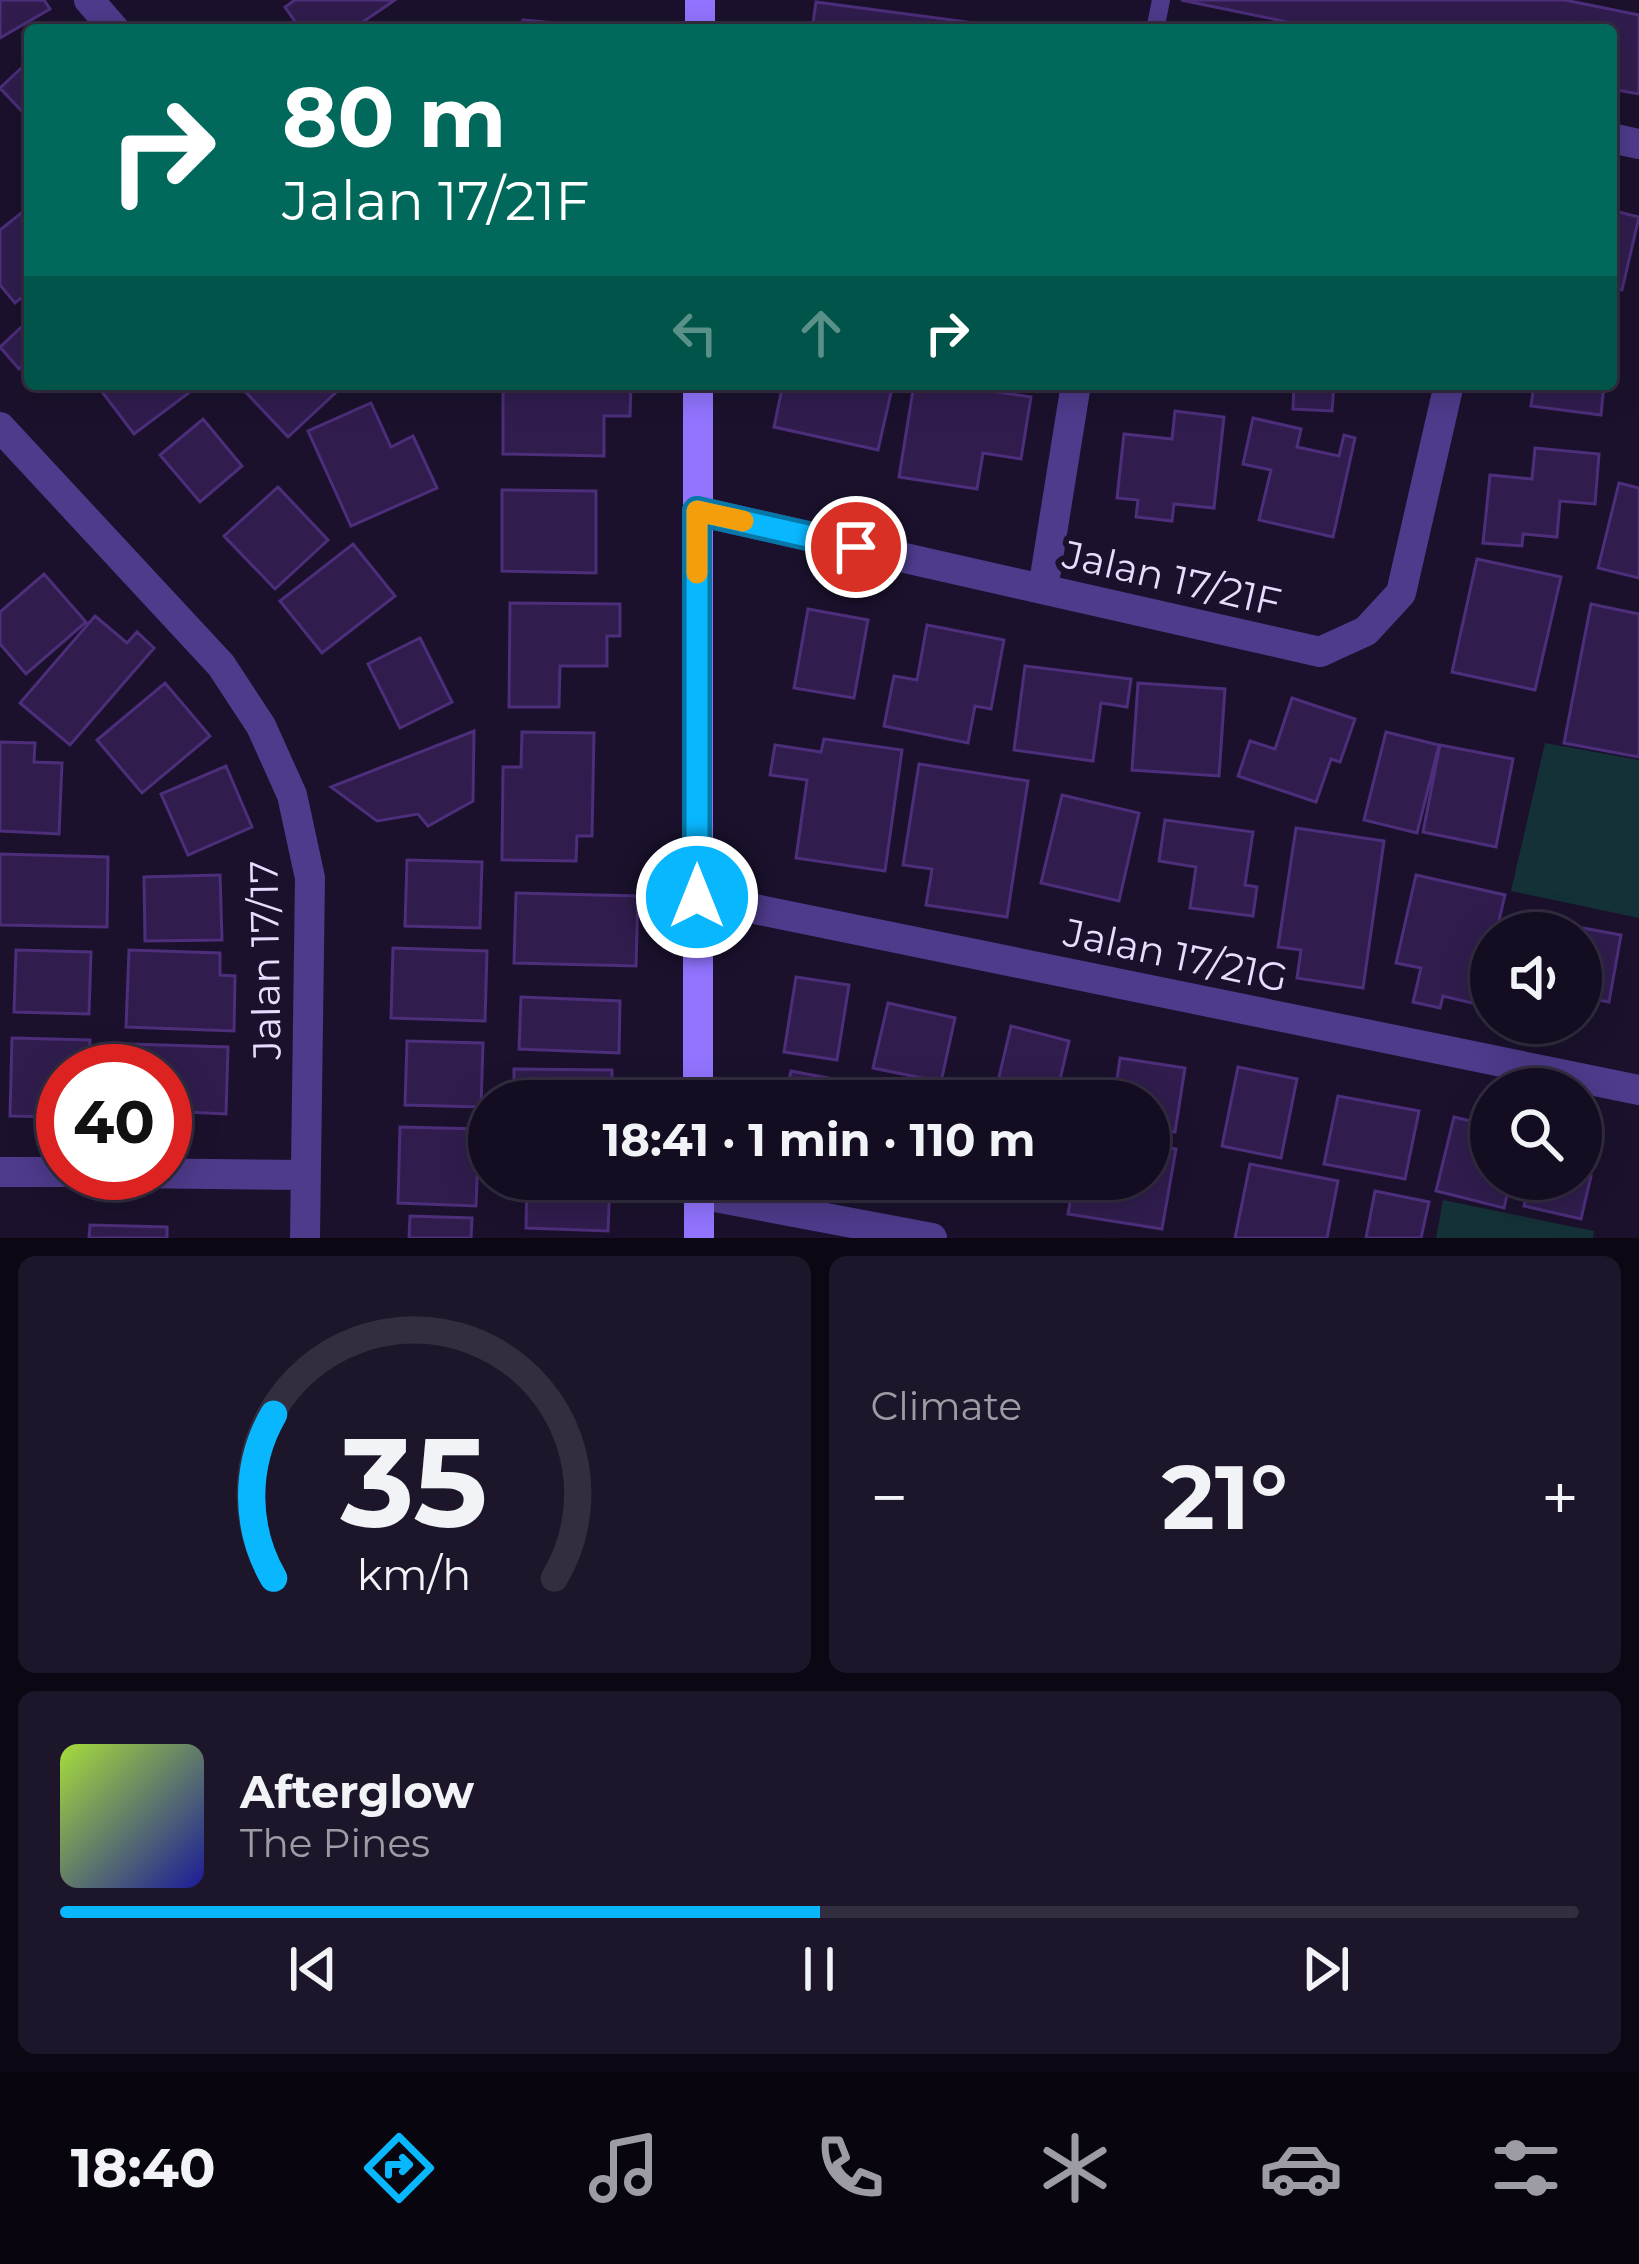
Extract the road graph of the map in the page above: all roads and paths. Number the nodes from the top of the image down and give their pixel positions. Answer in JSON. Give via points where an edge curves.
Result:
{"nodes":[{"id":1,"x":89,"y":0,"type":"edge"},
{"id":2,"x":110,"y":24,"type":"edge"},
{"id":3,"x":698,"y":390,"type":"edge"},
{"id":4,"x":1075,"y":390,"type":"edge"},
{"id":5,"x":1448,"y":390,"type":"edge"},
{"id":6,"x":0,"y":427,"type":"edge"},
{"id":7,"x":697,"y":511,"type":"junction"},
{"id":8,"x":1042,"y":589,"type":"junction"},
{"id":9,"x":697,"y":897,"type":"junction"},
{"id":10,"x":698,"y":1080,"type":"edge"},
{"id":11,"x":1639,"y":1090,"type":"edge"},
{"id":12,"x":0,"y":1172,"type":"edge"},
{"id":13,"x":36,"y":1172,"type":"edge"},
{"id":14,"x":192,"y":1173,"type":"edge"},
{"id":15,"x":305,"y":1174,"type":"junction"},
{"id":16,"x":699,"y":1200,"type":"edge"},
{"id":17,"x":762,"y":1200,"type":"edge"},
{"id":18,"x":305,"y":1238,"type":"edge"},
{"id":19,"x":699,"y":1238,"type":"edge"},
{"id":20,"x":932,"y":1238,"type":"edge"}],
"edges":[{"from":1,"to":2,"type":"street"},
{"from":3,"to":7,"type":"street"},
{"from":4,"to":8,"type":"street"},
{"from":5,"to":8,"type":"street","name":"Jalan 17/21F","via":[[1401,593],[1366,632],[1320,652]]},
{"from":6,"to":15,"type":"street","name":"Jalan 17/17","via":[[221,664],[292,795],[310,878]]},
{"from":7,"to":8,"type":"street","name":"Jalan 17/21F"},
{"from":7,"to":9,"type":"street"},
{"from":9,"to":10,"type":"street"},
{"from":9,"to":11,"type":"street","name":"Jalan 17/21G"},
{"from":12,"to":13,"type":"street"},
{"from":14,"to":15,"type":"street"},
{"from":15,"to":18,"type":"street","name":"Jalan 17/17"},
{"from":16,"to":19,"type":"street"},
{"from":17,"to":20,"type":"street"}]}
